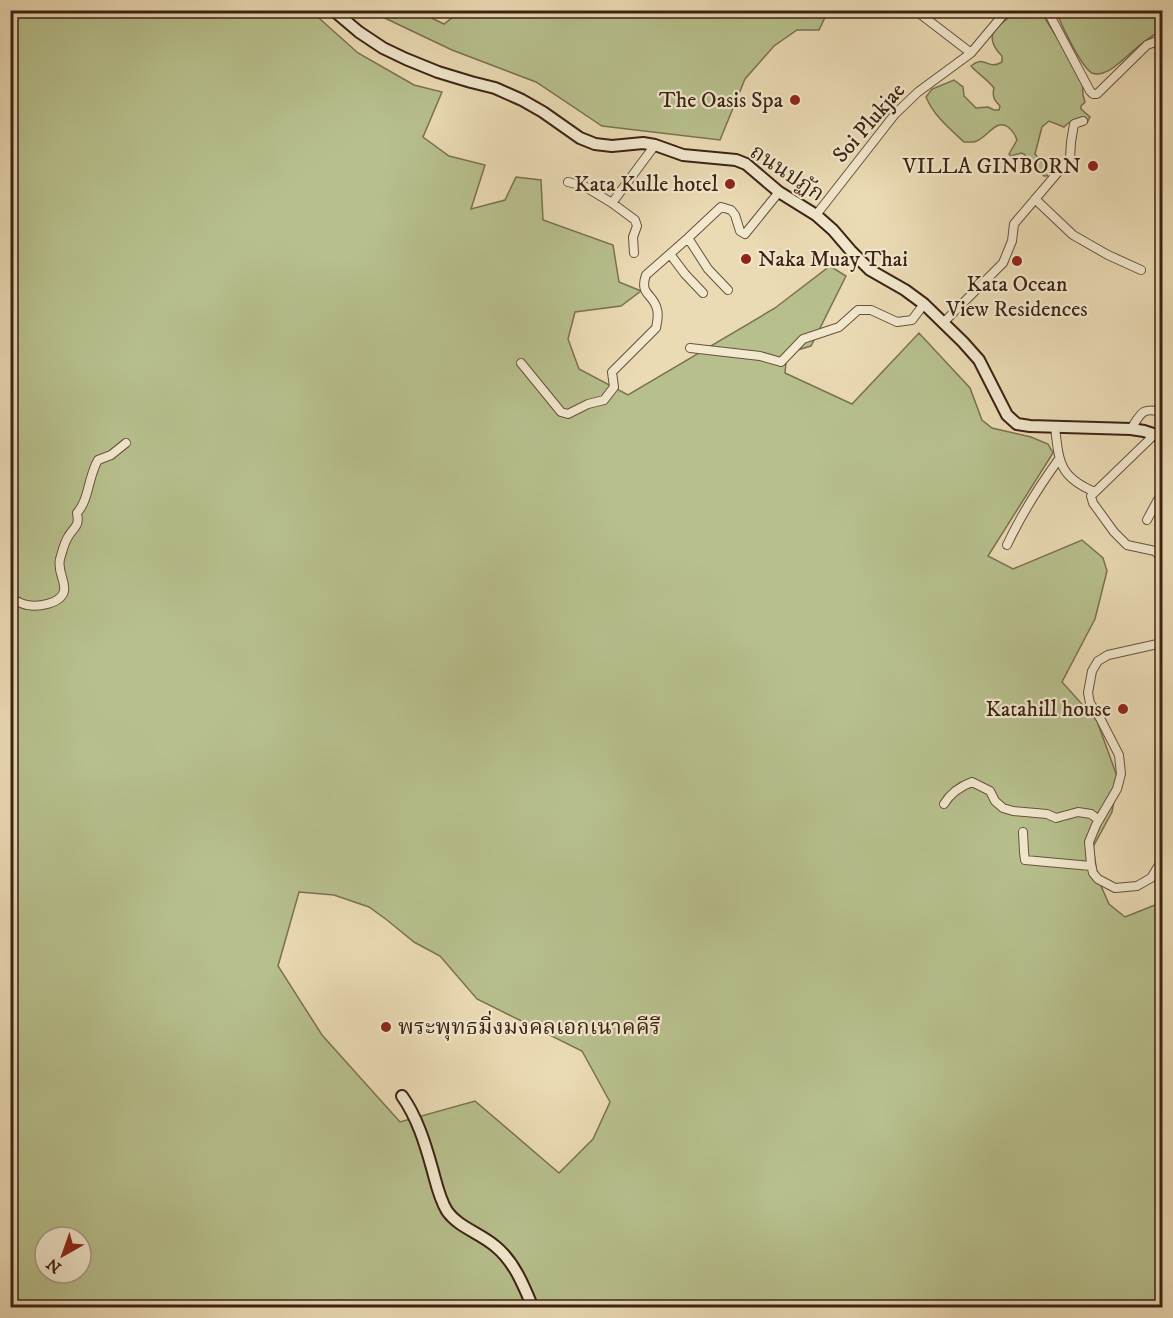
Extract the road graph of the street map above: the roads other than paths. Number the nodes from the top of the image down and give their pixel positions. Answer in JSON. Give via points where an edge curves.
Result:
{"nodes":[{"id":1,"x":333,"y":10,"type":"edge"},
{"id":2,"x":915,"y":10,"type":"edge"},
{"id":3,"x":1007,"y":10,"type":"edge"},
{"id":4,"x":1047,"y":10,"type":"edge"},
{"id":5,"x":1162,"y":39,"type":"edge"},
{"id":6,"x":971,"y":52,"type":"junction"},
{"id":7,"x":1083,"y":121,"type":"dead end"},
{"id":8,"x":656,"y":145,"type":"junction"},
{"id":9,"x":568,"y":182,"type":"dead end"},
{"id":10,"x":779,"y":192,"type":"junction"},
{"id":11,"x":1035,"y":200,"type":"junction"},
{"id":12,"x":612,"y":202,"type":"junction"},
{"id":13,"x":816,"y":215,"type":"junction"},
{"id":14,"x":688,"y":238,"type":"junction"},
{"id":15,"x":634,"y":253,"type":"dead end"},
{"id":16,"x":670,"y":254,"type":"junction"},
{"id":17,"x":1141,"y":270,"type":"dead end"},
{"id":18,"x":728,"y":290,"type":"dead end"},
{"id":19,"x":703,"y":293,"type":"dead end"},
{"id":20,"x":924,"y":304,"type":"junction"},
{"id":21,"x":943,"y":323,"type":"junction"},
{"id":22,"x":690,"y":348,"type":"dead end"},
{"id":23,"x":521,"y":363,"type":"dead end"},
{"id":24,"x":1162,"y":412,"type":"edge"},
{"id":25,"x":1055,"y":427,"type":"junction"},
{"id":26,"x":1131,"y":429,"type":"junction"},
{"id":27,"x":1159,"y":435,"type":"edge"},
{"id":28,"x":126,"y":443,"type":"dead end"},
{"id":29,"x":1059,"y":459,"type":"junction"},
{"id":30,"x":1095,"y":492,"type":"junction"},
{"id":31,"x":1162,"y":492,"type":"edge"},
{"id":32,"x":1147,"y":520,"type":"dead end"},
{"id":33,"x":1007,"y":545,"type":"dead end"},
{"id":34,"x":1162,"y":559,"type":"edge"},
{"id":35,"x":10,"y":597,"type":"edge"},
{"id":36,"x":1162,"y":643,"type":"edge"},
{"id":37,"x":944,"y":804,"type":"dead end"},
{"id":38,"x":1099,"y":820,"type":"junction"},
{"id":39,"x":1023,"y":832,"type":"dead end"},
{"id":40,"x":1162,"y":860,"type":"edge"},
{"id":41,"x":1091,"y":866,"type":"junction"},
{"id":42,"x":402,"y":1096,"type":"dead end"},
{"id":43,"x":533,"y":1308,"type":"edge"}],
"edges":[{"from":1,"to":8,"type":"main road","name":"ถนนปฏัก","via":[[383,48],[438,72],[522,100],[580,138],[612,146],[643,142]]},
{"from":2,"to":6,"type":"street"},
{"from":3,"to":6,"type":"street","name":"Soi Plukjae"},
{"from":4,"to":5,"type":"street","via":[[1093,94],[1147,45]]},
{"from":6,"to":13,"type":"street","name":"Soi Plukjae","via":[[895,114]]},
{"from":7,"to":11,"type":"street","via":[[1074,124],[1070,158]]},
{"from":8,"to":10,"type":"main road","name":"ถนนปฏัก","via":[[683,155],[736,160]]},
{"from":8,"to":12,"type":"street"},
{"from":9,"to":12,"type":"street"},
{"from":10,"to":13,"type":"main road","name":"ถนนปฏัก"},
{"from":10,"to":14,"type":"street","via":[[745,234],[731,210],[721,207]]},
{"from":11,"to":17,"type":"street","via":[[1073,235]]},
{"from":11,"to":21,"type":"street","via":[[1014,224],[1004,263]]},
{"from":12,"to":15,"type":"street","via":[[635,220]]},
{"from":13,"to":20,"type":"main road","name":"ถนนปฏัก","via":[[870,270]]},
{"from":14,"to":16,"type":"street"},
{"from":14,"to":18,"type":"street","via":[[708,269]]},
{"from":16,"to":19,"type":"street"},
{"from":16,"to":23,"type":"street","via":[[646,274],[643,283],[657,307],[656,328],[612,372],[614,387],[604,400],[568,414],[561,412]]},
{"from":20,"to":21,"type":"main road","name":"ถนนปฏัก"},
{"from":20,"to":22,"type":"street","via":[[912,320],[897,322],[871,310],[858,310],[839,327],[802,339],[781,362]]},
{"from":21,"to":25,"type":"main road","name":"ถนนปฏัก","via":[[979,360],[1007,415],[1017,424]]},
{"from":24,"to":26,"type":"street","via":[[1141,413]]},
{"from":25,"to":26,"type":"main road","name":"ถนนปฏัก"},
{"from":25,"to":29,"type":"street"},
{"from":26,"to":27,"type":"main road","name":"ถนนปฏัก"},
{"from":27,"to":30,"type":"street"},
{"from":28,"to":35,"type":"street","via":[[98,460],[93,470],[75,529],[67,538],[60,559],[58,570],[64,584],[61,597],[38,606]]},
{"from":29,"to":30,"type":"street","via":[[1078,485]]},
{"from":29,"to":33,"type":"street","via":[[1020,516]]},
{"from":30,"to":34,"type":"street","via":[[1091,496],[1093,503],[1114,532],[1127,545],[1155,550]]},
{"from":31,"to":32,"type":"street"},
{"from":36,"to":38,"type":"street","via":[[1108,655],[1092,671],[1090,703],[1119,755],[1121,774]]},
{"from":37,"to":38,"type":"street","via":[[962,785],[972,782],[990,791],[1003,808],[1013,811],[1056,818],[1078,812],[1092,814]]},
{"from":38,"to":41,"type":"street","via":[[1089,842]]},
{"from":39,"to":41,"type":"street","via":[[1025,860]]},
{"from":40,"to":41,"type":"street","via":[[1151,878],[1125,888],[1115,888],[1098,879]]},
{"from":42,"to":43,"type":"main road","via":[[426,1148],[441,1202],[458,1222],[507,1256]]}]}
